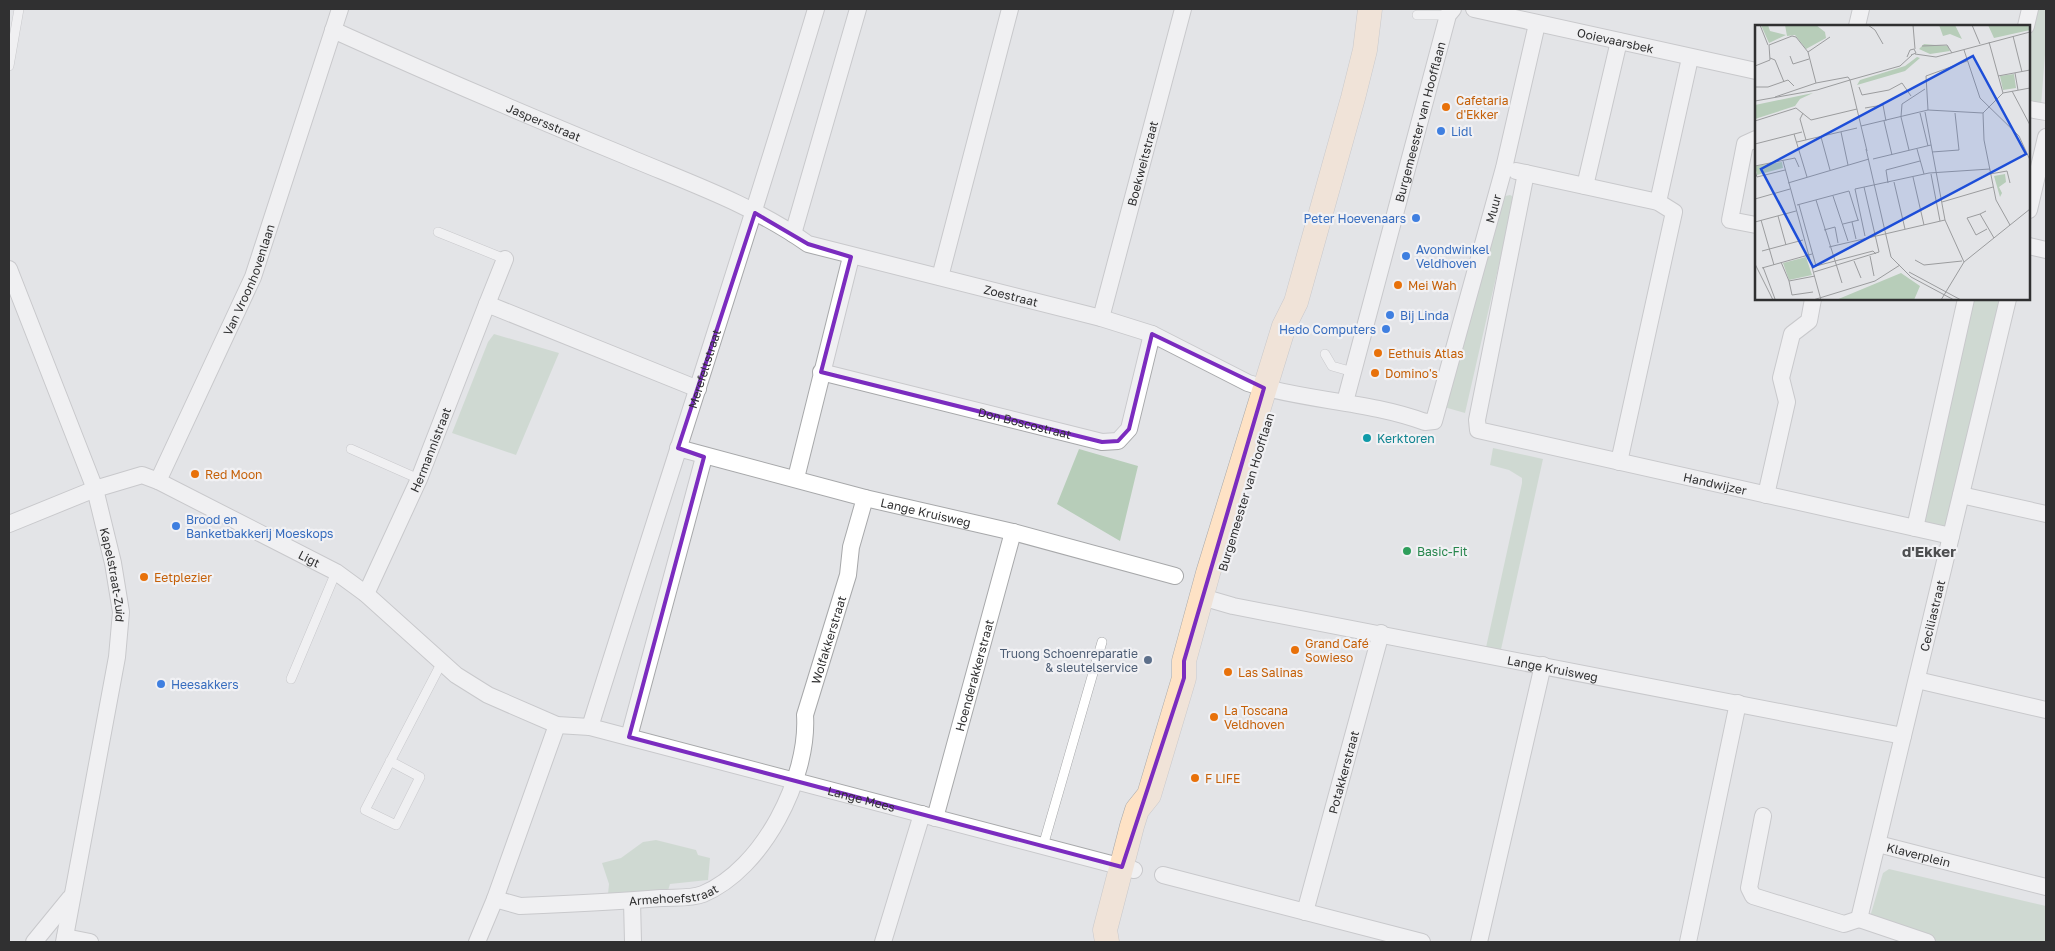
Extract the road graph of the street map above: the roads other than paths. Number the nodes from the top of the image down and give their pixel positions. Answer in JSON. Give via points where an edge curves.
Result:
{"nodes":[{"id":1,"x":19,"y":9,"type":"edge"},
{"id":2,"x":340,"y":9,"type":"edge"},
{"id":3,"x":816,"y":9,"type":"edge"},
{"id":4,"x":858,"y":9,"type":"edge"},
{"id":5,"x":1010,"y":9,"type":"edge"},
{"id":6,"x":1183,"y":9,"type":"edge"},
{"id":7,"x":1370,"y":9,"type":"edge"},
{"id":8,"x":1381,"y":9,"type":"edge"},
{"id":9,"x":1474,"y":9,"type":"edge"},
{"id":10,"x":1860,"y":9,"type":"edge"},
{"id":11,"x":2030,"y":9,"type":"edge"},
{"id":12,"x":1450,"y":12,"type":"edge"},
{"id":13,"x":1417,"y":15,"type":"dead end"},
{"id":14,"x":1537,"y":24,"type":"junction"},
{"id":15,"x":1857,"y":25,"type":"edge"},
{"id":16,"x":2026,"y":25,"type":"edge"},
{"id":17,"x":332,"y":30,"type":"junction"},
{"id":18,"x":1619,"y":41,"type":"junction"},
{"id":19,"x":1365,"y":50,"type":"junction"},
{"id":20,"x":1690,"y":58,"type":"junction"},
{"id":21,"x":9,"y":66,"type":"edge"},
{"id":22,"x":1755,"y":71,"type":"edge"},
{"id":23,"x":2030,"y":109,"type":"edge"},
{"id":24,"x":2046,"y":112,"type":"edge"},
{"id":25,"x":2046,"y":137,"type":"edge"},
{"id":26,"x":1755,"y":139,"type":"edge"},
{"id":27,"x":1504,"y":168,"type":"junction"},
{"id":28,"x":1526,"y":173,"type":"junction"},
{"id":29,"x":1584,"y":186,"type":"junction"},
{"id":30,"x":1658,"y":202,"type":"junction"},
{"id":31,"x":2030,"y":206,"type":"edge"},
{"id":32,"x":755,"y":213,"type":"junction"},
{"id":33,"x":1755,"y":225,"type":"edge"},
{"id":34,"x":438,"y":232,"type":"dead end"},
{"id":35,"x":793,"y":234,"type":"junction"},
{"id":36,"x":2030,"y":246,"type":"edge"},
{"id":37,"x":2046,"y":250,"type":"edge"},
{"id":38,"x":851,"y":257,"type":"junction"},
{"id":39,"x":505,"y":259,"type":"joint"},
{"id":40,"x":9,"y":269,"type":"edge"},
{"id":41,"x":940,"y":277,"type":"junction"},
{"id":42,"x":1813,"y":300,"type":"edge"},
{"id":43,"x":1966,"y":300,"type":"edge"},
{"id":44,"x":2008,"y":300,"type":"edge"},
{"id":45,"x":487,"y":304,"type":"junction"},
{"id":46,"x":1101,"y":318,"type":"junction"},
{"id":47,"x":1152,"y":334,"type":"junction"},
{"id":48,"x":1325,"y":354,"type":"dead end"},
{"id":49,"x":821,"y":372,"type":"junction"},
{"id":50,"x":1353,"y":372,"type":"junction"},
{"id":51,"x":698,"y":389,"type":"junction"},
{"id":52,"x":1270,"y":390,"type":"junction"},
{"id":53,"x":1345,"y":402,"type":"junction"},
{"id":54,"x":351,"y":448,"type":"dead end"},
{"id":55,"x":678,"y":448,"type":"junction"},
{"id":56,"x":704,"y":457,"type":"junction"},
{"id":57,"x":1620,"y":462,"type":"junction"},
{"id":58,"x":796,"y":478,"type":"junction"},
{"id":59,"x":419,"y":479,"type":"junction"},
{"id":60,"x":158,"y":481,"type":"junction"},
{"id":61,"x":95,"y":489,"type":"junction"},
{"id":62,"x":1766,"y":495,"type":"junction"},
{"id":63,"x":1961,"y":495,"type":"junction"},
{"id":64,"x":865,"y":498,"type":"junction"},
{"id":65,"x":2046,"y":514,"type":"edge"},
{"id":66,"x":9,"y":524,"type":"edge"},
{"id":67,"x":1914,"y":528,"type":"junction"},
{"id":68,"x":1013,"y":532,"type":"junction"},
{"id":69,"x":1951,"y":536,"type":"junction"},
{"id":70,"x":336,"y":572,"type":"junction"},
{"id":71,"x":1175,"y":576,"type":"dead end"},
{"id":72,"x":366,"y":594,"type":"junction"},
{"id":73,"x":1207,"y":599,"type":"junction"},
{"id":74,"x":1381,"y":633,"type":"junction"},
{"id":75,"x":1102,"y":642,"type":"dead end"},
{"id":76,"x":442,"y":662,"type":"junction"},
{"id":77,"x":1543,"y":665,"type":"junction"},
{"id":78,"x":291,"y":678,"type":"dead end"},
{"id":79,"x":1917,"y":680,"type":"junction"},
{"id":80,"x":1738,"y":703,"type":"junction"},
{"id":81,"x":2046,"y":710,"type":"edge"},
{"id":82,"x":557,"y":725,"type":"junction"},
{"id":83,"x":590,"y":727,"type":"junction"},
{"id":84,"x":629,"y":736,"type":"junction"},
{"id":85,"x":1903,"y":736,"type":"junction"},
{"id":86,"x":390,"y":761,"type":"junction"},
{"id":87,"x":795,"y":780,"type":"junction"},
{"id":88,"x":929,"y":816,"type":"junction"},
{"id":89,"x":1763,"y":816,"type":"dead end"},
{"id":90,"x":1878,"y":844,"type":"junction"},
{"id":91,"x":1043,"y":846,"type":"junction"},
{"id":92,"x":1128,"y":869,"type":"junction"},
{"id":93,"x":1164,"y":875,"type":"dead end"},
{"id":94,"x":2046,"y":887,"type":"edge"},
{"id":95,"x":73,"y":894,"type":"junction"},
{"id":96,"x":495,"y":899,"type":"junction"},
{"id":97,"x":632,"y":901,"type":"junction"},
{"id":98,"x":1305,"y":912,"type":"junction"},
{"id":99,"x":1859,"y":919,"type":"junction"},
{"id":100,"x":64,"y":940,"type":"edge"},
{"id":101,"x":34,"y":942,"type":"edge"},
{"id":102,"x":90,"y":942,"type":"edge"},
{"id":103,"x":477,"y":942,"type":"edge"},
{"id":104,"x":633,"y":942,"type":"edge"},
{"id":105,"x":883,"y":942,"type":"edge"},
{"id":106,"x":1109,"y":942,"type":"edge"},
{"id":107,"x":1422,"y":942,"type":"edge"},
{"id":108,"x":1479,"y":942,"type":"edge"},
{"id":109,"x":1688,"y":942,"type":"edge"},
{"id":110,"x":1927,"y":942,"type":"edge"}],
"edges":[{"from":1,"to":21,"type":"lane"},
{"from":2,"to":17,"type":"street","name":"Van Vroonhovenlaan"},
{"from":3,"to":32,"type":"street","name":"Merefeltstraat"},
{"from":4,"to":35,"type":"street"},
{"from":5,"to":41,"type":"street"},
{"from":6,"to":46,"type":"street","name":"Boekweitstraat"},
{"from":7,"to":19,"type":"main road","name":"Burgemeester van Hoofflaan"},
{"from":8,"to":19,"type":"main road","name":"Burgemeester van Hoofflaan","via":[[1376,30]]},
{"from":9,"to":14,"type":"street","name":"Ooievaarsbek"},
{"from":10,"to":15,"type":"street"},
{"from":11,"to":16,"type":"street"},
{"from":12,"to":13,"type":"lane","name":"Burgemeester van Hoofflaan"},
{"from":12,"to":50,"type":"street","name":"Burgemeester van Hoofflaan"},
{"from":14,"to":18,"type":"street","name":"Ooievaarsbek"},
{"from":14,"to":27,"type":"street","name":"Muur"},
{"from":17,"to":32,"type":"street","name":"Jaspersstraat"},
{"from":17,"to":60,"type":"street","name":"Van Vroonhovenlaan","via":[[253,277]]},
{"from":18,"to":20,"type":"street","name":"Ooievaarsbek"},
{"from":18,"to":29,"type":"street"},
{"from":19,"to":52,"type":"main road","name":"Burgemeester van Hoofflaan","via":[[1296,302],[1284,326]]},
{"from":20,"to":22,"type":"street","name":"Ooievaarsbek"},
{"from":20,"to":30,"type":"street"},
{"from":23,"to":24,"type":"street"},
{"from":25,"to":31,"type":"street"},
{"from":26,"to":33,"type":"street","via":[[1745,144],[1730,220]]},
{"from":27,"to":28,"type":"street"},
{"from":27,"to":53,"type":"street","name":"Muur","via":[[1434,421],[1424,422]]},
{"from":28,"to":29,"type":"street"},
{"from":28,"to":57,"type":"street","name":"Handwijzer","via":[[1477,420],[1478,430]]},
{"from":29,"to":30,"type":"street"},
{"from":30,"to":57,"type":"street","via":[[1674,212]]},
{"from":32,"to":35,"type":"street","name":"Zoestraat"},
{"from":32,"to":51,"type":"street","name":"Merefeltstraat"},
{"from":34,"to":39,"type":"lane"},
{"from":35,"to":38,"type":"street","name":"Zoestraat","via":[[808,244]]},
{"from":36,"to":37,"type":"street"},
{"from":38,"to":41,"type":"street","name":"Zoestraat"},
{"from":38,"to":49,"type":"street"},
{"from":39,"to":45,"type":"street","name":"Hermannistraat"},
{"from":40,"to":61,"type":"street","name":"Kapelstraat-Zuid"},
{"from":41,"to":46,"type":"street","name":"Zoestraat"},
{"from":42,"to":62,"type":"street","via":[[1808,321],[1792,334],[1781,378],[1788,402]]},
{"from":43,"to":67,"type":"street"},
{"from":44,"to":63,"type":"street","name":"Ceciliastraat"},
{"from":45,"to":51,"type":"street"},
{"from":45,"to":59,"type":"street","name":"Hermannistraat"},
{"from":46,"to":47,"type":"street","name":"Zoestraat"},
{"from":47,"to":49,"type":"street","name":"Don Boscostraat","via":[[1129,429],[1118,441],[1102,442]]},
{"from":47,"to":52,"type":"street","name":"Zoestraat","via":[[1248,383]]},
{"from":48,"to":50,"type":"lane","via":[[1332,366]]},
{"from":49,"to":58,"type":"street"},
{"from":50,"to":53,"type":"street","name":"Burgemeester van Hoofflaan"},
{"from":51,"to":55,"type":"street","name":"Merefeltstraat"},
{"from":52,"to":53,"type":"street"},
{"from":52,"to":73,"type":"main road","name":"Burgemeester van Hoofflaan"},
{"from":54,"to":59,"type":"lane"},
{"from":55,"to":56,"type":"street","name":"Lange Kruisweg"},
{"from":55,"to":83,"type":"street","name":"Merefeltstraat"},
{"from":56,"to":58,"type":"street","name":"Lange Kruisweg"},
{"from":56,"to":84,"type":"street"},
{"from":57,"to":62,"type":"street","name":"Handwijzer"},
{"from":58,"to":64,"type":"street","name":"Lange Kruisweg"},
{"from":59,"to":72,"type":"street","name":"Hermannistraat"},
{"from":60,"to":61,"type":"street","via":[[142,475]]},
{"from":60,"to":70,"type":"street","name":"Ligt"},
{"from":61,"to":66,"type":"street"},
{"from":61,"to":95,"type":"street","name":"Kapelstraat-Zuid","via":[[121,612],[117,657]]},
{"from":62,"to":67,"type":"street","name":"Handwijzer"},
{"from":63,"to":65,"type":"street"},
{"from":63,"to":69,"type":"street","name":"Ceciliastraat"},
{"from":64,"to":68,"type":"street","name":"Lange Kruisweg"},
{"from":64,"to":87,"type":"street","name":"Wolfakkerstraat","via":[[851,547],[848,575],[805,715],[806,736]]},
{"from":67,"to":69,"type":"street","name":"Handwijzer"},
{"from":68,"to":71,"type":"street","name":"Lange Kruisweg"},
{"from":68,"to":88,"type":"street","name":"Hoenderakkerstraat"},
{"from":69,"to":79,"type":"street","name":"Ceciliastraat"},
{"from":70,"to":72,"type":"street","name":"Ligt"},
{"from":70,"to":78,"type":"lane"},
{"from":72,"to":76,"type":"street","name":"Ligt"},
{"from":73,"to":74,"type":"street","name":"Lange Kruisweg"},
{"from":73,"to":92,"type":"main road","name":"Burgemeester van Hoofflaan","via":[[1184,660],[1184,678],[1148,794],[1138,810]]},
{"from":74,"to":77,"type":"street","name":"Lange Kruisweg"},
{"from":74,"to":98,"type":"street","name":"Potakkerstraat"},
{"from":75,"to":91,"type":"lane"},
{"from":76,"to":82,"type":"street","name":"Ligt","via":[[456,675],[488,694]]},
{"from":76,"to":86,"type":"lane"},
{"from":77,"to":80,"type":"street","name":"Lange Kruisweg"},
{"from":77,"to":108,"type":"street"},
{"from":79,"to":81,"type":"street"},
{"from":79,"to":85,"type":"street","name":"Ceciliastraat"},
{"from":80,"to":85,"type":"street","name":"Lange Kruisweg"},
{"from":80,"to":109,"type":"street"},
{"from":82,"to":83,"type":"street","name":"Ligt"},
{"from":82,"to":96,"type":"street"},
{"from":83,"to":84,"type":"street","name":"Lange Mees"},
{"from":84,"to":87,"type":"street","name":"Lange Mees"},
{"from":85,"to":90,"type":"street","name":"Ceciliastraat"},
{"from":86,"to":86,"type":"lane","via":[[365,810],[396,825],[420,777]]},
{"from":87,"to":88,"type":"street","name":"Lange Mees"},
{"from":87,"to":97,"type":"street","name":"Armehoefstraat","via":[[775,826],[731,879],[701,895]]},
{"from":88,"to":91,"type":"street","name":"Lange Mees"},
{"from":88,"to":105,"type":"street","name":"Hoenderakkerstraat"},
{"from":89,"to":99,"type":"street","via":[[1749,888],[1753,896],[1844,924]]},
{"from":90,"to":94,"type":"street","name":"Klaverplein"},
{"from":90,"to":99,"type":"street","name":"Klaverplein"},
{"from":91,"to":92,"type":"street","name":"Lange Mees"},
{"from":92,"to":106,"type":"main road","name":"Burgemeester van Hoofflaan","via":[[1105,930]]},
{"from":93,"to":98,"type":"street"},
{"from":95,"to":100,"type":"street","name":"Kapelstraat-Zuid"},
{"from":95,"to":101,"type":"street","name":"Kapelstraat-Zuid"},
{"from":96,"to":97,"type":"street","name":"Armehoefstraat","via":[[520,906]]},
{"from":96,"to":103,"type":"street"},
{"from":97,"to":104,"type":"street"},
{"from":98,"to":107,"type":"street"},
{"from":99,"to":110,"type":"street"},
{"from":100,"to":102,"type":"street"}]}
